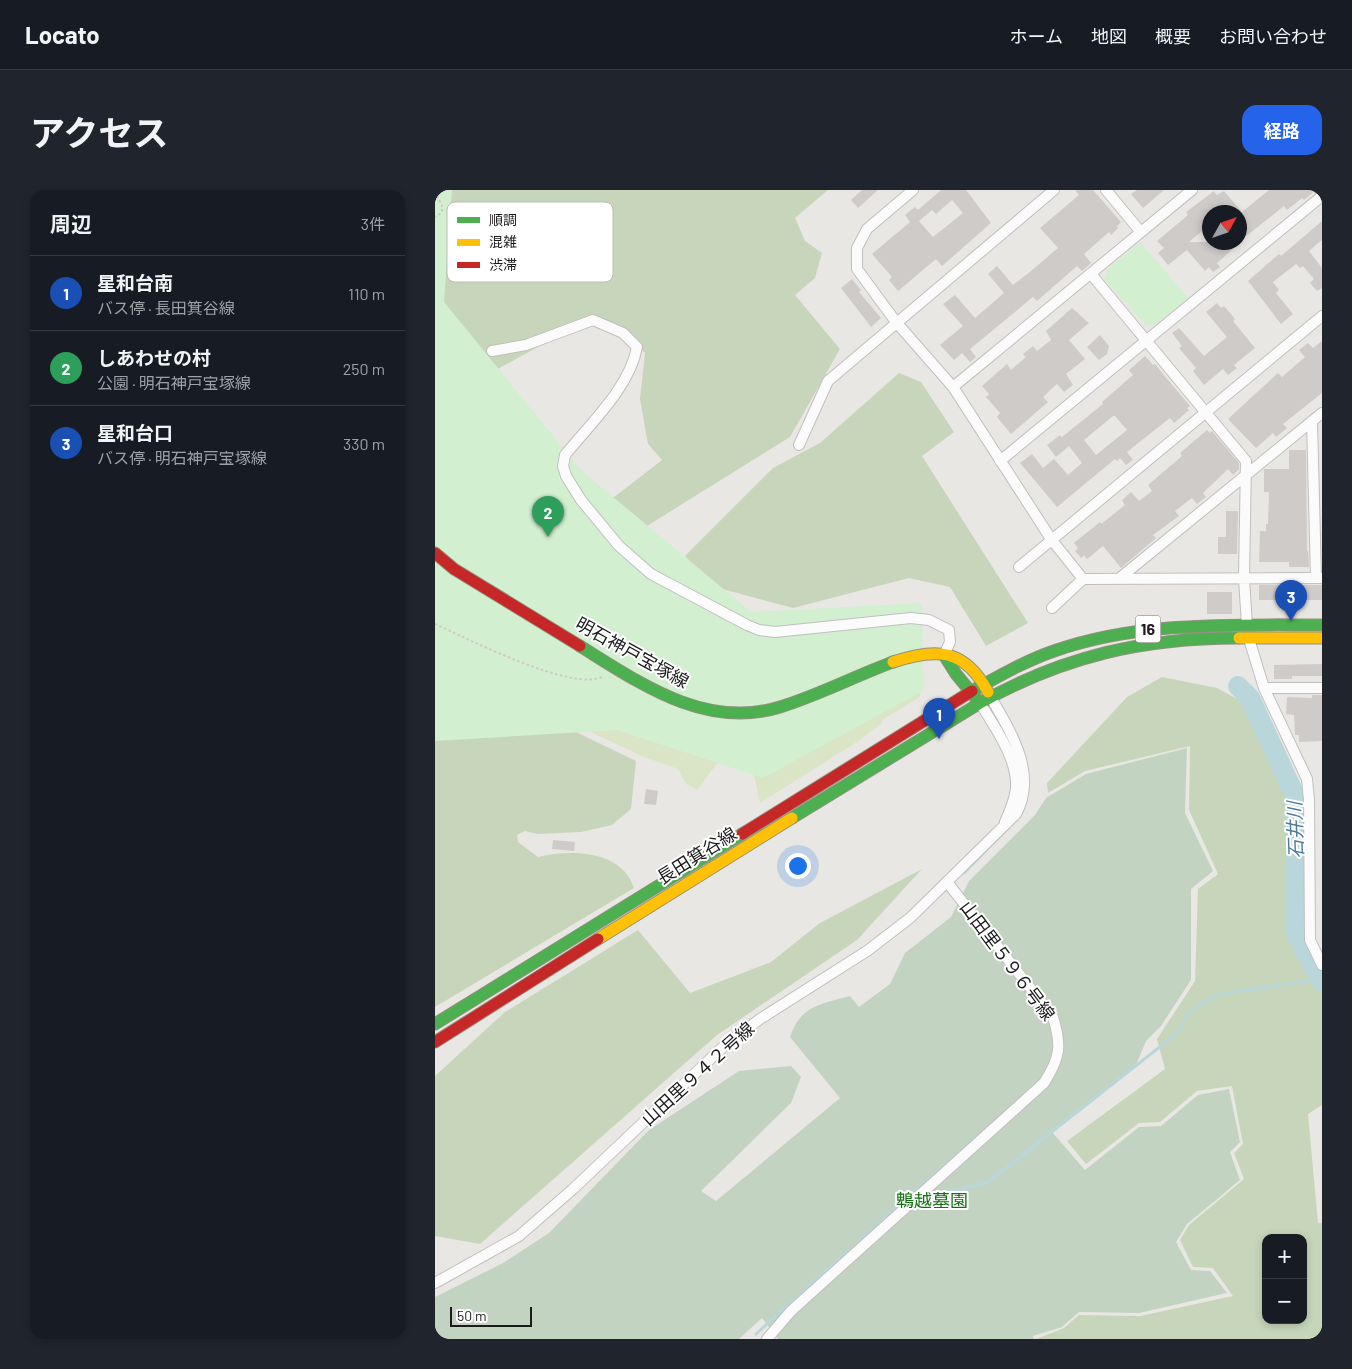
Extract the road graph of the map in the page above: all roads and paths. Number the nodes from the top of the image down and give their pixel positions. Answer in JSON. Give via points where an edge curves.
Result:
{"nodes":[{"id":1,"x":435,"y":190,"type":"edge"},
{"id":2,"x":913,"y":190,"type":"edge"},
{"id":3,"x":1054,"y":190,"type":"edge"},
{"id":4,"x":1106,"y":190,"type":"edge"},
{"id":5,"x":1192,"y":190,"type":"edge"},
{"id":6,"x":1322,"y":196,"type":"edge"},
{"id":7,"x":435,"y":217,"type":"edge"},
{"id":8,"x":1140,"y":231,"type":"junction"},
{"id":9,"x":1091,"y":274,"type":"junction"},
{"id":10,"x":1322,"y":316,"type":"edge"},
{"id":11,"x":897,"y":322,"type":"junction"},
{"id":12,"x":1147,"y":339,"type":"junction"},
{"id":13,"x":492,"y":351,"type":"dead end"},
{"id":14,"x":953,"y":387,"type":"junction"},
{"id":15,"x":1206,"y":412,"type":"junction"},
{"id":16,"x":1322,"y":413,"type":"edge"},
{"id":17,"x":1312,"y":421,"type":"junction"},
{"id":18,"x":799,"y":445,"type":"dead end"},
{"id":19,"x":1000,"y":461,"type":"junction"},
{"id":20,"x":1246,"y":475,"type":"junction"},
{"id":21,"x":1051,"y":539,"type":"junction"},
{"id":22,"x":435,"y":553,"type":"edge"},
{"id":23,"x":1019,"y":567,"type":"dead end"},
{"id":24,"x":1121,"y":577,"type":"junction"},
{"id":25,"x":1319,"y":578,"type":"edge"},
{"id":26,"x":1083,"y":579,"type":"junction"},
{"id":27,"x":1244,"y":579,"type":"junction"},
{"id":28,"x":1052,"y":608,"type":"dead end"},
{"id":29,"x":435,"y":624,"type":"edge"},
{"id":30,"x":1247,"y":625,"type":"junction"},
{"id":31,"x":1322,"y":625,"type":"edge"},
{"id":32,"x":1322,"y":638,"type":"edge"},
{"id":33,"x":1249,"y":639,"type":"junction"},
{"id":34,"x":943,"y":655,"type":"junction"},
{"id":35,"x":607,"y":673,"type":"dead end"},
{"id":36,"x":983,"y":683,"type":"junction"},
{"id":37,"x":1263,"y":688,"type":"junction"},
{"id":38,"x":1322,"y":688,"type":"edge"},
{"id":39,"x":972,"y":691,"type":"junction"},
{"id":40,"x":990,"y":696,"type":"junction"},
{"id":41,"x":980,"y":703,"type":"junction"},
{"id":42,"x":1005,"y":823,"type":"junction"},
{"id":43,"x":947,"y":882,"type":"junction"},
{"id":44,"x":1322,"y":964,"type":"edge"},
{"id":45,"x":435,"y":1024,"type":"edge"},
{"id":46,"x":435,"y":1042,"type":"edge"},
{"id":47,"x":435,"y":1283,"type":"edge"},
{"id":48,"x":767,"y":1339,"type":"edge"}],
"edges":[{"from":1,"to":7,"type":"path","via":[[443,208]]},
{"from":2,"to":11,"type":"street","via":[[867,228],[857,248],[857,270]]},
{"from":3,"to":11,"type":"street"},
{"from":4,"to":8,"type":"street"},
{"from":5,"to":8,"type":"street"},
{"from":6,"to":12,"type":"street"},
{"from":8,"to":9,"type":"street"},
{"from":9,"to":12,"type":"street"},
{"from":9,"to":14,"type":"street"},
{"from":10,"to":15,"type":"street"},
{"from":11,"to":14,"type":"street"},
{"from":11,"to":18,"type":"street","via":[[828,381]]},
{"from":12,"to":15,"type":"street"},
{"from":12,"to":19,"type":"street"},
{"from":13,"to":34,"type":"street","via":[[526,345],[593,320],[623,333],[637,347],[634,363],[624,381],[565,455],[563,466],[581,500],[619,546],[651,574],[759,630],[791,631],[911,618],[929,620],[949,630],[950,642]]},
{"from":14,"to":19,"type":"street"},
{"from":15,"to":20,"type":"street","via":[[1246,461]]},
{"from":15,"to":21,"type":"street"},
{"from":16,"to":17,"type":"street"},
{"from":17,"to":20,"type":"street"},
{"from":17,"to":25,"type":"street"},
{"from":19,"to":21,"type":"street"},
{"from":20,"to":24,"type":"street"},
{"from":20,"to":27,"type":"street"},
{"from":21,"to":23,"type":"street"},
{"from":21,"to":26,"type":"street"},
{"from":22,"to":34,"type":"street","name":"明石神戸宝塚線","via":[[454,569],[611,665],[666,696],[702,709],[733,714],[767,711],[907,657]]},
{"from":24,"to":26,"type":"street"},
{"from":24,"to":27,"type":"street"},
{"from":25,"to":27,"type":"street"},
{"from":26,"to":28,"type":"street"},
{"from":27,"to":30,"type":"street"},
{"from":29,"to":35,"type":"path","via":[[561,676],[587,681],[597,680]]},
{"from":30,"to":31,"type":"street","number":"16"},
{"from":30,"to":36,"type":"street","number":"16","via":[[1196,626],[1106,636],[1039,655]]},
{"from":32,"to":33,"type":"street","number":"16"},
{"from":33,"to":37,"type":"street"},
{"from":33,"to":40,"type":"street","number":"16","via":[[1189,639],[1107,650],[1044,670]]},
{"from":34,"to":36,"type":"street","name":"明石神戸宝塚線","via":[[959,658]]},
{"from":34,"to":39,"type":"street","via":[[955,674]]},
{"from":36,"to":39,"type":"street","number":"16"},
{"from":36,"to":40,"type":"street","name":"明石神戸宝塚線"},
{"from":37,"to":38,"type":"street"},
{"from":37,"to":44,"type":"street","via":[[1307,779],[1310,940]]},
{"from":39,"to":41,"type":"street"},
{"from":39,"to":45,"type":"street","name":"長田箕谷線"},
{"from":40,"to":41,"type":"street","number":"16"},
{"from":40,"to":42,"type":"street","name":"山田里９４２号線","via":[[1021,758],[1025,777],[1021,804],[1016,814]]},
{"from":41,"to":42,"type":"street","name":"山田里９４２号線","via":[[1012,762],[1016,776],[1014,801]]},
{"from":41,"to":46,"type":"street","name":"長田箕谷線"},
{"from":42,"to":43,"type":"street","name":"山田里９４２号線"},
{"from":43,"to":47,"type":"street","name":"山田里９４２号線","via":[[910,918],[867,951],[760,1019],[724,1046],[519,1236]]},
{"from":43,"to":48,"type":"street","name":"山田里５９６号線","via":[[1053,1018],[1059,1037],[1054,1068],[1043,1083],[791,1311]]}]}
